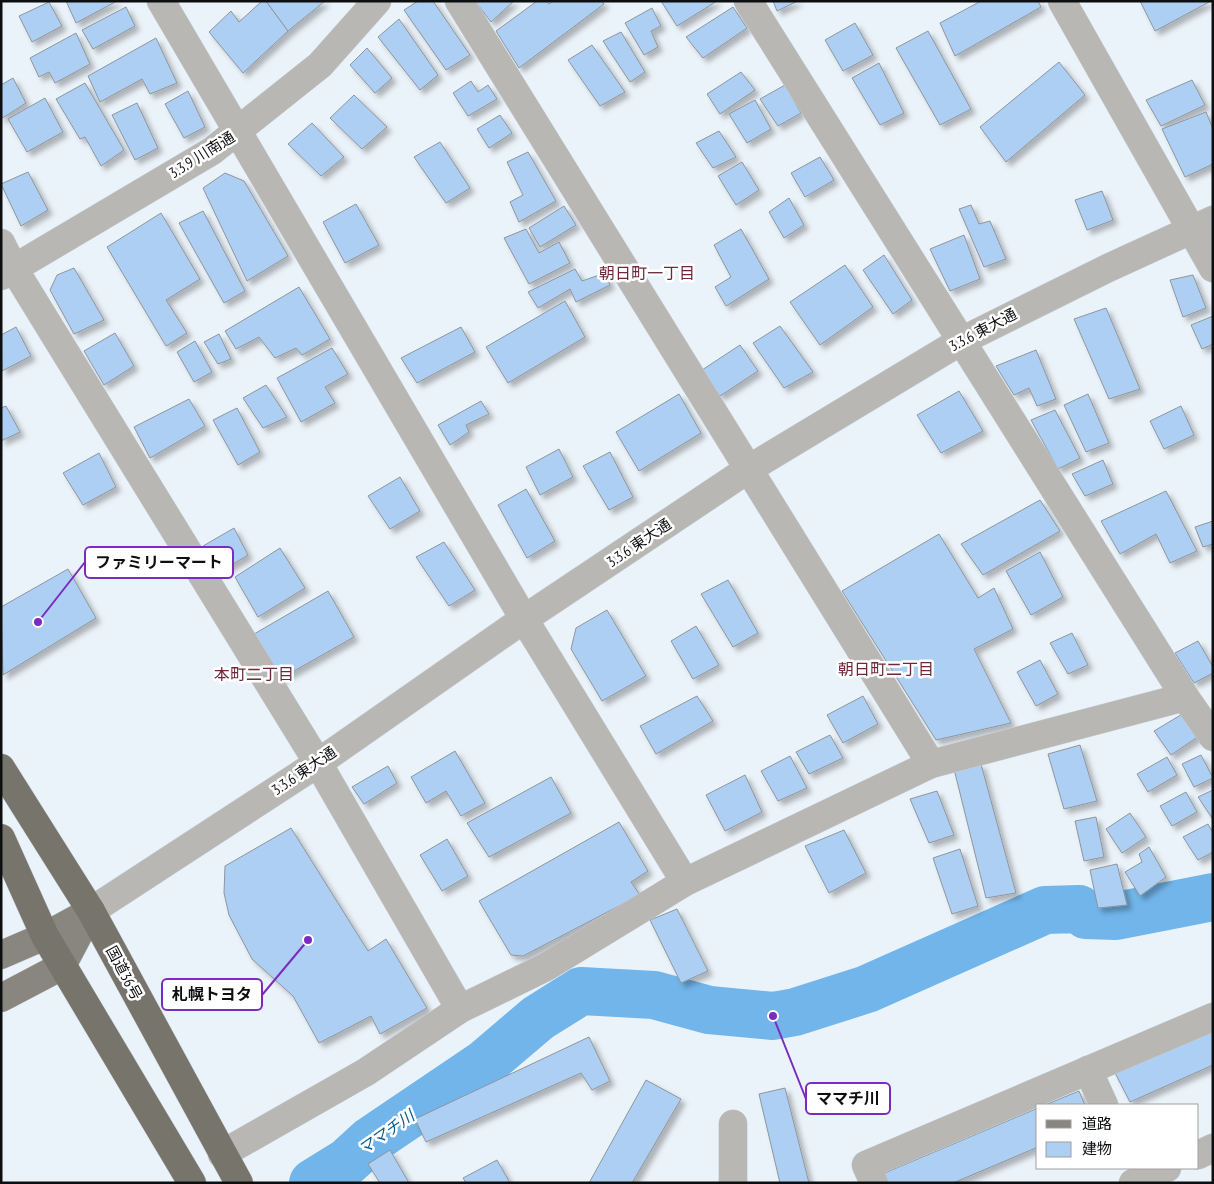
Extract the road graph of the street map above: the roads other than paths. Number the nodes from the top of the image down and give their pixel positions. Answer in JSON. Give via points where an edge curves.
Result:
{"nodes":[{"id":1,"x":161,"y":1,"type":"edge"},
{"id":2,"x":377,"y":1,"type":"edge"},
{"id":3,"x":458,"y":1,"type":"edge"},
{"id":4,"x":748,"y":1,"type":"edge"},
{"id":5,"x":1062,"y":1,"type":"edge"},
{"id":6,"x":238,"y":132,"type":"junction"},
{"id":7,"x":1202,"y":225,"type":"edge"},
{"id":8,"x":1,"y":243,"type":"edge"},
{"id":9,"x":1213,"y":268,"type":"edge"},
{"id":10,"x":8,"y":272,"type":"edge"},
{"id":11,"x":961,"y":341,"type":"junction"},
{"id":12,"x":747,"y":470,"type":"junction"},
{"id":13,"x":524,"y":619,"type":"junction"},
{"id":14,"x":1185,"y":697,"type":"junction"},
{"id":15,"x":1213,"y":737,"type":"edge"},
{"id":16,"x":318,"y":763,"type":"junction"},
{"id":17,"x":931,"y":764,"type":"junction"},
{"id":18,"x":1,"y":768,"type":"edge"},
{"id":19,"x":1,"y":838,"type":"edge"},
{"id":20,"x":685,"y":882,"type":"junction"},
{"id":21,"x":91,"y":911,"type":"junction"},
{"id":22,"x":45,"y":936,"type":"junction"},
{"id":23,"x":1,"y":955,"type":"edge"},
{"id":24,"x":62,"y":966,"type":"junction"},
{"id":25,"x":1,"y":998,"type":"edge"},
{"id":26,"x":460,"y":1009,"type":"junction"},
{"id":27,"x":1213,"y":1017,"type":"edge"},
{"id":28,"x":1088,"y":1070,"type":"junction"},
{"id":29,"x":1104,"y":1104,"type":"edge"},
{"id":30,"x":732,"y":1124,"type":"dead end"},
{"id":31,"x":1213,"y":1148,"type":"edge"},
{"id":32,"x":222,"y":1154,"type":"junction"},
{"id":33,"x":1199,"y":1155,"type":"edge"},
{"id":34,"x":1164,"y":1169,"type":"edge"},
{"id":35,"x":1135,"y":1179,"type":"edge"},
{"id":36,"x":192,"y":1183,"type":"edge"},
{"id":37,"x":239,"y":1183,"type":"edge"},
{"id":38,"x":733,"y":1183,"type":"edge"},
{"id":39,"x":874,"y":1183,"type":"edge"}],
"edges":[{"from":1,"to":6,"type":"street"},
{"from":2,"to":6,"type":"street","name":"3.3.9 川南通","via":[[320,65]]},
{"from":3,"to":12,"type":"street"},
{"from":4,"to":11,"type":"street"},
{"from":5,"to":7,"type":"street"},
{"from":6,"to":10,"type":"street","name":"3.3.9 川南通","via":[[212,151]]},
{"from":6,"to":13,"type":"street"},
{"from":7,"to":9,"type":"street"},
{"from":7,"to":11,"type":"street","name":"3.3.6 東大通"},
{"from":8,"to":10,"type":"street"},
{"from":10,"to":16,"type":"street"},
{"from":11,"to":12,"type":"street","name":"3.3.6 東大通"},
{"from":11,"to":14,"type":"street"},
{"from":12,"to":13,"type":"street","name":"3.3.6 東大通"},
{"from":12,"to":17,"type":"street"},
{"from":13,"to":16,"type":"street","name":"3.3.6 東大通"},
{"from":13,"to":20,"type":"street"},
{"from":14,"to":15,"type":"street"},
{"from":14,"to":17,"type":"street"},
{"from":16,"to":21,"type":"street","name":"3.3.6 東大通"},
{"from":16,"to":26,"type":"street"},
{"from":17,"to":20,"type":"street"},
{"from":18,"to":21,"type":"highway","name":"国道36号"},
{"from":19,"to":22,"type":"highway"},
{"from":20,"to":26,"type":"street","via":[[546,967]]},
{"from":21,"to":22,"type":"main road"},
{"from":21,"to":24,"type":"main road"},
{"from":21,"to":32,"type":"highway","name":"国道36号"},
{"from":22,"to":23,"type":"main road"},
{"from":22,"to":24,"type":"highway"},
{"from":24,"to":25,"type":"main road"},
{"from":24,"to":36,"type":"highway"},
{"from":26,"to":32,"type":"street","via":[[366,1072]]},
{"from":27,"to":28,"type":"street"},
{"from":28,"to":29,"type":"street"},
{"from":28,"to":39,"type":"street","via":[[866,1165]]},
{"from":30,"to":38,"type":"street"},
{"from":31,"to":33,"type":"street"},
{"from":32,"to":37,"type":"highway","name":"国道36号"},
{"from":34,"to":35,"type":"street"}]}
